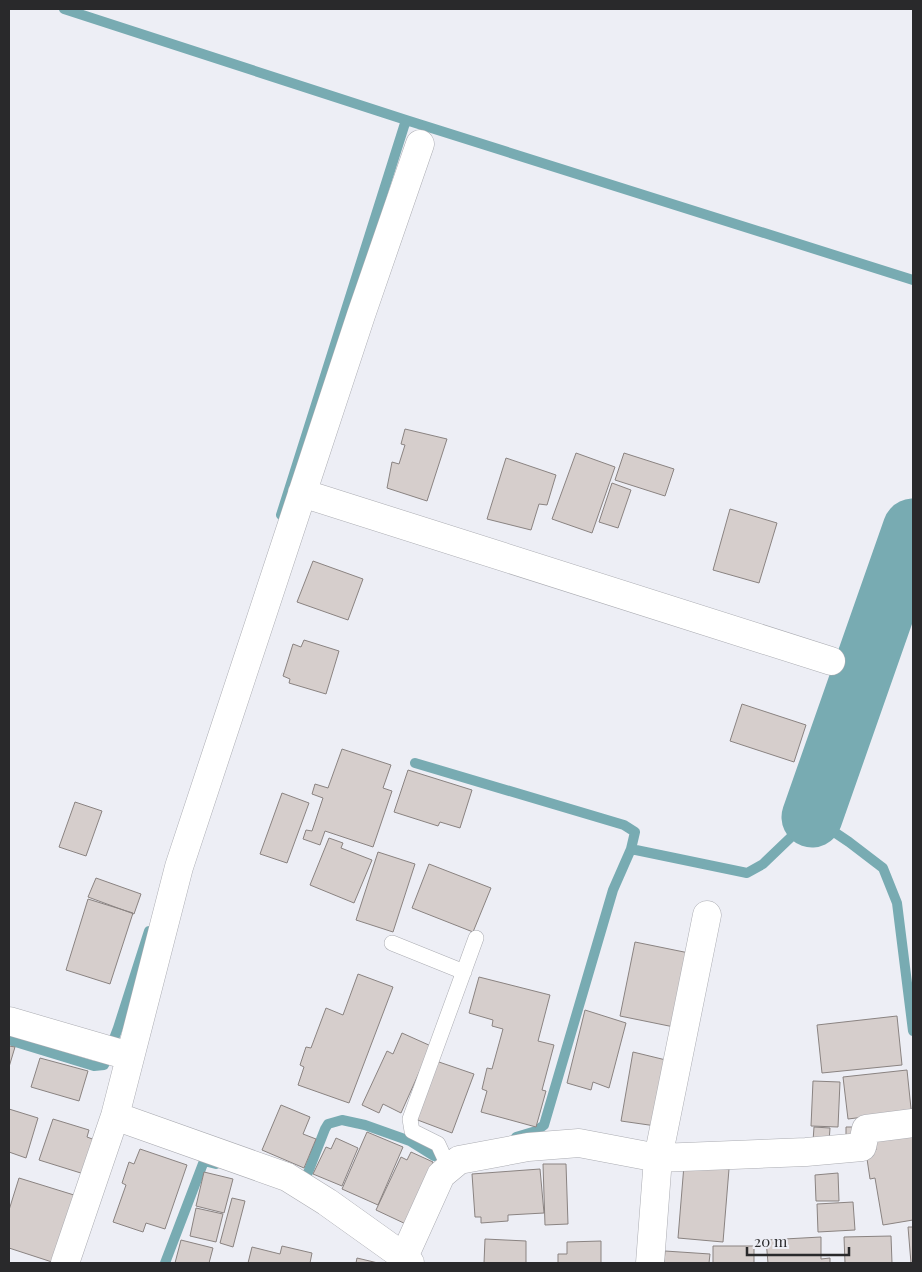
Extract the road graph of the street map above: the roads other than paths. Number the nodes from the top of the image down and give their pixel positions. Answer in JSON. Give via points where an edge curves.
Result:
{"nodes":[{"id":1,"x":420,"y":144,"type":"dead end"},
{"id":2,"x":302,"y":493,"type":"junction"},
{"id":3,"x":831,"y":661,"type":"dead end"},
{"id":4,"x":707,"y":915,"type":"dead end"},
{"id":5,"x":476,"y":938,"type":"dead end"},
{"id":6,"x":392,"y":943,"type":"dead end"},
{"id":7,"x":464,"y":972,"type":"junction"},
{"id":8,"x":9,"y":1020,"type":"edge"},
{"id":9,"x":126,"y":1055,"type":"junction"},
{"id":10,"x":115,"y":1116,"type":"junction"},
{"id":11,"x":913,"y":1123,"type":"edge"},
{"id":12,"x":658,"y":1158,"type":"junction"},
{"id":13,"x":449,"y":1168,"type":"junction"},
{"id":14,"x":407,"y":1260,"type":"edge"},
{"id":15,"x":65,"y":1263,"type":"edge"},
{"id":16,"x":650,"y":1263,"type":"edge"}],
"edges":[{"from":1,"to":2,"type":"street"},
{"from":2,"to":3,"type":"street"},
{"from":2,"to":9,"type":"street","via":[[179,867]]},
{"from":4,"to":12,"type":"street"},
{"from":5,"to":7,"type":"lane"},
{"from":6,"to":7,"type":"lane"},
{"from":7,"to":13,"type":"lane","via":[[410,1119],[412,1131],[438,1144]]},
{"from":8,"to":9,"type":"street"},
{"from":9,"to":10,"type":"street"},
{"from":10,"to":14,"type":"street","via":[[288,1178]]},
{"from":10,"to":15,"type":"street"},
{"from":11,"to":12,"type":"street","via":[[866,1129],[862,1148]]},
{"from":12,"to":13,"type":"street","via":[[579,1143],[528,1147],[459,1160]]},
{"from":12,"to":16,"type":"street"},
{"from":13,"to":14,"type":"street","via":[[441,1175]]}]}
